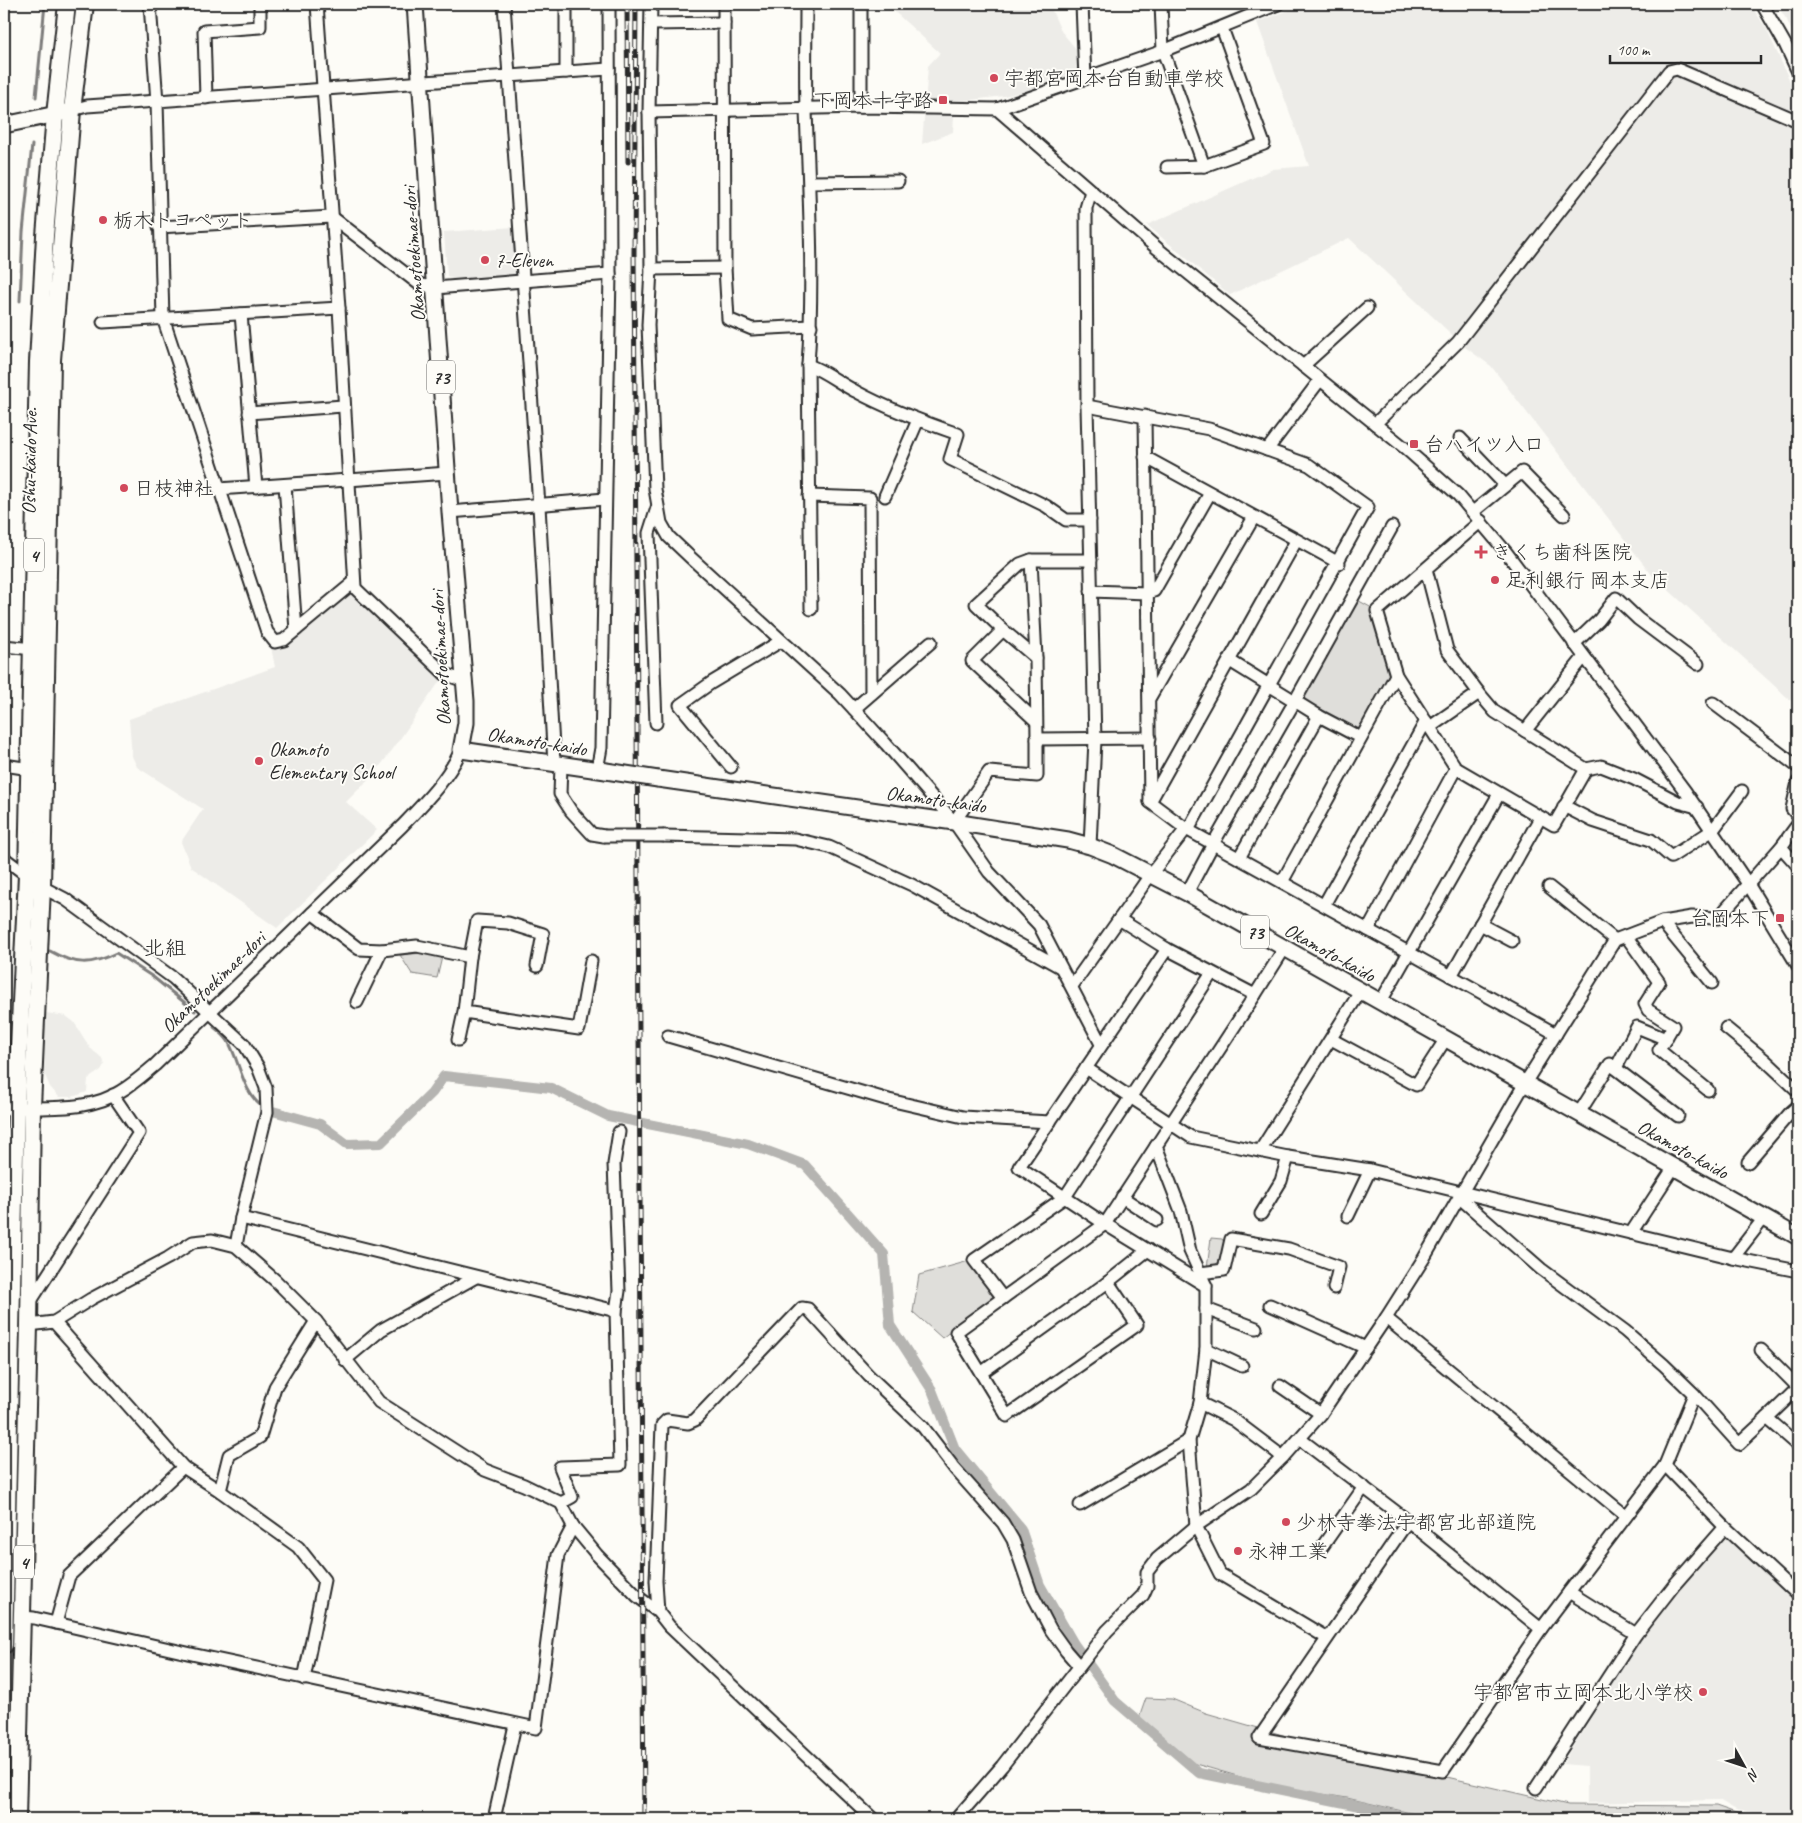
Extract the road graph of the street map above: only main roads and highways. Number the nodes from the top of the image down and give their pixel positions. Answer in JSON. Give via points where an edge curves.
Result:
{"nodes":[{"id":1,"x":67,"y":4,"type":"edge"},
{"id":2,"x":85,"y":4,"type":"edge"},
{"id":3,"x":415,"y":4,"type":"edge"},
{"id":4,"x":72,"y":110,"type":"junction"},
{"id":5,"x":55,"y":115,"type":"junction"},
{"id":6,"x":4,"y":125,"type":"edge"},
{"id":7,"x":461,"y":750,"type":"joint"},
{"id":8,"x":17,"y":1108,"type":"edge"},
{"id":9,"x":1798,"y":1237,"type":"edge"},
{"id":10,"x":7,"y":1374,"type":"edge"},
{"id":11,"x":4,"y":1617,"type":"edge"},
{"id":12,"x":4,"y":1646,"type":"edge"},
{"id":13,"x":17,"y":1819,"type":"edge"}],
"edges":[{"from":1,"to":5,"type":"highway","name":"Oshu-kaido Ave.","number":"4"},
{"from":2,"to":4,"type":"highway","name":"Oshu-kaido Ave.","number":"4"},
{"from":3,"to":7,"type":"main road","name":"Okamotoekimae-dori","number":"73","via":[[464,681],[466,723]]},
{"from":4,"to":5,"type":"main road"},
{"from":4,"to":8,"type":"highway","name":"Oshu-kaido Ave.","number":"4","via":[[52,360],[42,887]]},
{"from":5,"to":6,"type":"main road"},
{"from":5,"to":8,"type":"highway","name":"Oshu-kaido Ave.","number":"4","via":[[38,362],[30,769]]},
{"from":7,"to":9,"type":"main road","name":"Okamoto-kaido","number":"73","bridge":true,"via":[[954,822],[1090,846],[1187,893]]},
{"from":8,"to":10,"type":"highway","name":"Oshu-kaido Ave.","number":"4"},
{"from":8,"to":13,"type":"highway","name":"Oshu-kaido Ave.","number":"4","via":[[29,1304]]},
{"from":10,"to":11,"type":"highway","name":"Oshu-kaido Ave.","number":"4"},
{"from":11,"to":12,"type":"highway","name":"Oshu-kaido Ave.","number":"4"}]}
